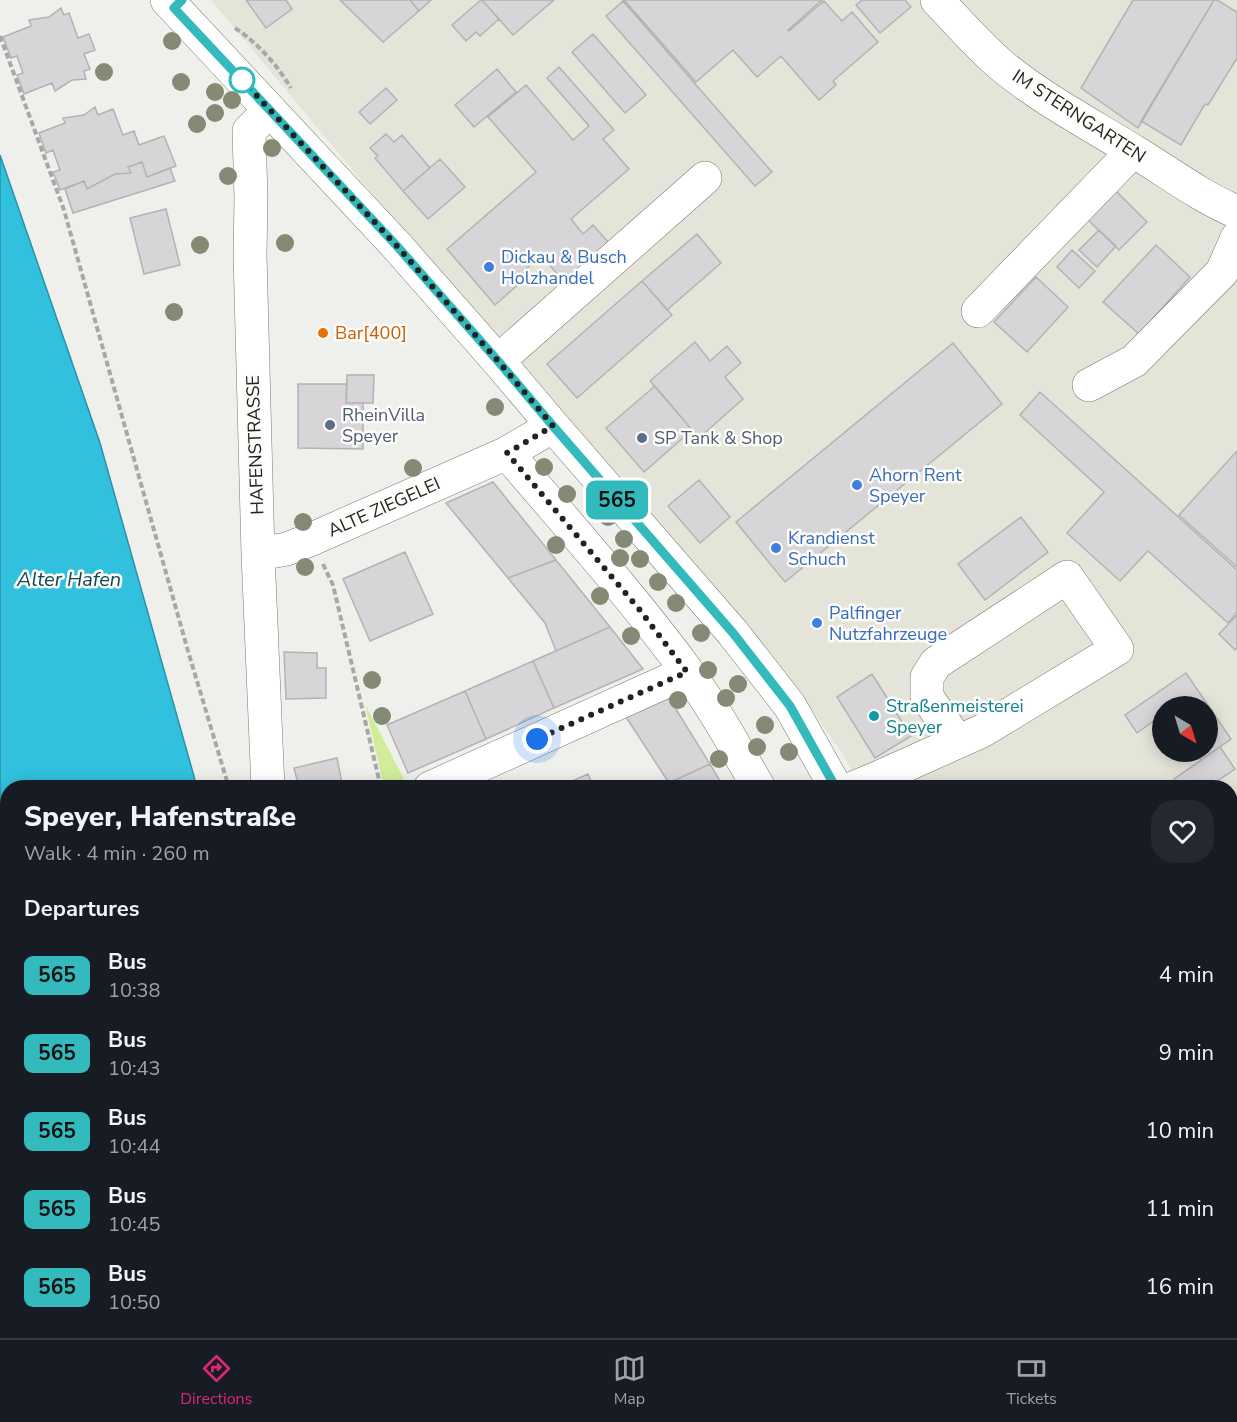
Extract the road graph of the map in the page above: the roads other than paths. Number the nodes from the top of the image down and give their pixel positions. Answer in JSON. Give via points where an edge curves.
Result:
{"nodes":[{"id":1,"x":937,"y":0,"type":"edge"},
{"id":2,"x":174,"y":2,"type":"edge"},
{"id":3,"x":270,"y":110,"type":"junction"},
{"id":4,"x":1133,"y":151,"type":"junction"},
{"id":5,"x":705,"y":178,"type":"dead end"},
{"id":6,"x":1237,"y":212,"type":"edge"},
{"id":7,"x":1237,"y":238,"type":"edge"},
{"id":8,"x":978,"y":311,"type":"dead end"},
{"id":9,"x":498,"y":361,"type":"junction"},
{"id":10,"x":1089,"y":385,"type":"dead end"},
{"id":11,"x":553,"y":426,"type":"junction"},
{"id":12,"x":507,"y":453,"type":"junction"},
{"id":13,"x":258,"y":554,"type":"junction"},
{"id":14,"x":687,"y":672,"type":"junction"},
{"id":15,"x":957,"y":742,"type":"junction"},
{"id":16,"x":268,"y":780,"type":"edge"},
{"id":17,"x":448,"y":780,"type":"edge"},
{"id":18,"x":754,"y":780,"type":"edge"},
{"id":19,"x":832,"y":780,"type":"edge"},
{"id":20,"x":873,"y":780,"type":"edge"}],
"edges":[{"from":1,"to":4,"type":"street","name":"IM STERNGARTEN","via":[[1002,65]]},
{"from":2,"to":3,"type":"street"},
{"from":3,"to":9,"type":"street"},
{"from":3,"to":13,"type":"street","name":"HAFENSTRASSE","via":[[249,131]]},
{"from":4,"to":6,"type":"street","name":"IM STERNGARTEN"},
{"from":4,"to":8,"type":"street"},
{"from":5,"to":9,"type":"street"},
{"from":7,"to":10,"type":"street","via":[[1222,272],[1134,361]]},
{"from":9,"to":11,"type":"street"},
{"from":11,"to":12,"type":"street","name":"ALTE ZIEGELEI"},
{"from":11,"to":19,"type":"street","via":[[753,658],[790,706]]},
{"from":12,"to":13,"type":"street","name":"ALTE ZIEGELEI","via":[[312,539]]},
{"from":12,"to":14,"type":"street"},
{"from":13,"to":16,"type":"street","name":"HAFENSTRASSE"},
{"from":14,"to":17,"type":"street"},
{"from":14,"to":18,"type":"street"},
{"from":15,"to":15,"type":"street","via":[[982,731],[1117,649],[1067,578],[936,663],[927,677],[927,697]]},
{"from":15,"to":20,"type":"street"}]}
